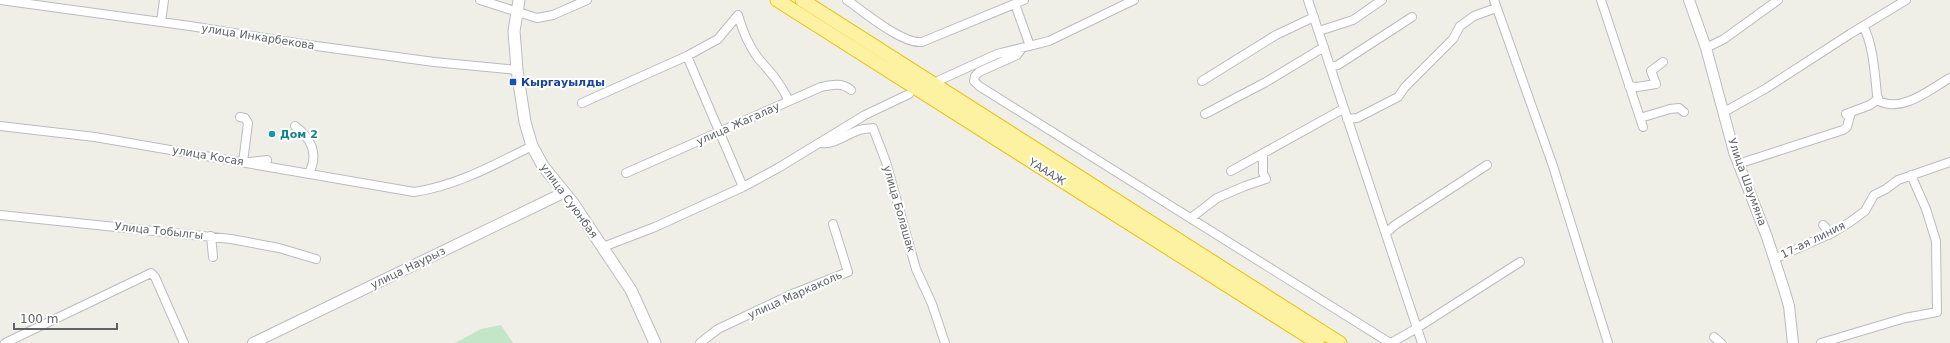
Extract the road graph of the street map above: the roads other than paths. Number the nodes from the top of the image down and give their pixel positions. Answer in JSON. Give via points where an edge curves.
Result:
{"nodes":[{"id":1,"x":0,"y":0,"type":"edge"},
{"id":2,"x":164,"y":0,"type":"edge"},
{"id":3,"x":480,"y":0,"type":"edge"},
{"id":4,"x":519,"y":0,"type":"edge"},
{"id":5,"x":587,"y":0,"type":"edge"},
{"id":6,"x":777,"y":0,"type":"edge"},
{"id":7,"x":802,"y":0,"type":"edge"},
{"id":8,"x":847,"y":0,"type":"edge"},
{"id":9,"x":1024,"y":0,"type":"edge"},
{"id":10,"x":1134,"y":0,"type":"edge"},
{"id":11,"x":1308,"y":0,"type":"edge"},
{"id":12,"x":1382,"y":0,"type":"edge"},
{"id":13,"x":1601,"y":0,"type":"edge"},
{"id":14,"x":1689,"y":0,"type":"edge"},
{"id":15,"x":1778,"y":0,"type":"edge"},
{"id":16,"x":1906,"y":0,"type":"edge"},
{"id":17,"x":1015,"y":4,"type":"junction"},
{"id":18,"x":1495,"y":4,"type":"edge"},
{"id":19,"x":516,"y":12,"type":"junction"},
{"id":20,"x":1314,"y":17,"type":"junction"},
{"id":21,"x":1412,"y":17,"type":"dead end"},
{"id":22,"x":161,"y":22,"type":"junction"},
{"id":23,"x":1863,"y":26,"type":"junction"},
{"id":24,"x":1319,"y":31,"type":"junction"},
{"id":25,"x":1026,"y":47,"type":"junction"},
{"id":26,"x":1324,"y":47,"type":"junction"},
{"id":27,"x":1706,"y":48,"type":"junction"},
{"id":28,"x":688,"y":56,"type":"junction"},
{"id":29,"x":1663,"y":62,"type":"dead end"},
{"id":30,"x":1330,"y":67,"type":"junction"},
{"id":31,"x":517,"y":70,"type":"junction"},
{"id":32,"x":1950,"y":78,"type":"edge"},
{"id":33,"x":940,"y":80,"type":"dead end"},
{"id":34,"x":1202,"y":81,"type":"dead end"},
{"id":35,"x":1629,"y":86,"type":"junction"},
{"id":36,"x":851,"y":90,"type":"dead end"},
{"id":37,"x":909,"y":94,"type":"dead end"},
{"id":38,"x":1878,"y":99,"type":"junction"},
{"id":39,"x":790,"y":101,"type":"junction"},
{"id":40,"x":582,"y":103,"type":"dead end"},
{"id":41,"x":1343,"y":109,"type":"junction"},
{"id":42,"x":1684,"y":112,"type":"dead end"},
{"id":43,"x":1724,"y":112,"type":"junction"},
{"id":44,"x":1206,"y":114,"type":"dead end"},
{"id":45,"x":240,"y":117,"type":"dead end"},
{"id":46,"x":1640,"y":118,"type":"junction"},
{"id":47,"x":1347,"y":119,"type":"junction"},
{"id":48,"x":0,"y":126,"type":"edge"},
{"id":49,"x":295,"y":126,"type":"dead end"},
{"id":50,"x":1643,"y":127,"type":"dead end"},
{"id":51,"x":719,"y":132,"type":"junction"},
{"id":52,"x":820,"y":142,"type":"junction"},
{"id":53,"x":532,"y":146,"type":"junction"},
{"id":54,"x":1263,"y":154,"type":"junction"},
{"id":55,"x":267,"y":160,"type":"dead end"},
{"id":56,"x":245,"y":162,"type":"junction"},
{"id":57,"x":1950,"y":162,"type":"edge"},
{"id":58,"x":1738,"y":164,"type":"junction"},
{"id":59,"x":1488,"y":165,"type":"dead end"},
{"id":60,"x":1231,"y":170,"type":"dead end"},
{"id":61,"x":626,"y":172,"type":"dead end"},
{"id":62,"x":309,"y":173,"type":"junction"},
{"id":63,"x":1911,"y":175,"type":"junction"},
{"id":64,"x":743,"y":187,"type":"junction"},
{"id":65,"x":563,"y":193,"type":"junction"},
{"id":66,"x":0,"y":215,"type":"edge"},
{"id":67,"x":1191,"y":218,"type":"junction"},
{"id":68,"x":833,"y":224,"type":"dead end"},
{"id":69,"x":1823,"y":225,"type":"dead end"},
{"id":70,"x":1386,"y":233,"type":"junction"},
{"id":71,"x":1829,"y":235,"type":"junction"},
{"id":72,"x":211,"y":236,"type":"junction"},
{"id":73,"x":603,"y":247,"type":"junction"},
{"id":74,"x":213,"y":257,"type":"dead end"},
{"id":75,"x":316,"y":259,"type":"dead end"},
{"id":76,"x":1774,"y":259,"type":"junction"},
{"id":77,"x":1520,"y":262,"type":"dead end"},
{"id":78,"x":1417,"y":328,"type":"junction"},
{"id":79,"x":1714,"y":337,"type":"dead end"},
{"id":80,"x":5,"y":343,"type":"edge"},
{"id":81,"x":184,"y":343,"type":"edge"},
{"id":82,"x":253,"y":343,"type":"edge"},
{"id":83,"x":655,"y":343,"type":"edge"},
{"id":84,"x":700,"y":343,"type":"edge"},
{"id":85,"x":945,"y":343,"type":"edge"},
{"id":86,"x":1318,"y":343,"type":"edge"},
{"id":87,"x":1340,"y":343,"type":"edge"},
{"id":88,"x":1390,"y":343,"type":"edge"},
{"id":89,"x":1422,"y":343,"type":"edge"},
{"id":90,"x":1608,"y":343,"type":"edge"},
{"id":91,"x":1721,"y":343,"type":"edge"},
{"id":92,"x":1793,"y":343,"type":"edge"},
{"id":93,"x":1820,"y":343,"type":"edge"}],
"edges":[{"from":1,"to":22,"type":"street","name":"улица Инкарбекова"},
{"from":2,"to":22,"type":"street"},
{"from":3,"to":19,"type":"street"},
{"from":4,"to":19,"type":"main road","name":"улица Суюнбая"},
{"from":5,"to":19,"type":"street","via":[[537,18]]},
{"from":6,"to":86,"type":"highway","name":"ҮАААЖ"},
{"from":7,"to":87,"type":"highway","name":"ҮАААЖ"},
{"from":8,"to":17,"type":"street","via":[[915,43]]},
{"from":9,"to":17,"type":"street"},
{"from":10,"to":25,"type":"street","via":[[1049,41]]},
{"from":11,"to":20,"type":"street"},
{"from":12,"to":24,"type":"street","via":[[1354,20]]},
{"from":13,"to":35,"type":"street"},
{"from":14,"to":27,"type":"street","name":"Улица Шаумяна"},
{"from":15,"to":27,"type":"street","via":[[1724,39]]},
{"from":16,"to":23,"type":"street"},
{"from":17,"to":25,"type":"street"},
{"from":18,"to":47,"type":"street","via":[[1465,22],[1453,39],[1398,97],[1357,118]]},
{"from":18,"to":90,"type":"street","via":[[1550,159]]},
{"from":19,"to":31,"type":"main road","name":"улица Суюнбая","via":[[514,31]]},
{"from":20,"to":24,"type":"street"},
{"from":20,"to":34,"type":"street","via":[[1276,35]]},
{"from":21,"to":30,"type":"street","via":[[1338,65]]},
{"from":22,"to":31,"type":"street","name":"улица Инкарбекова","via":[[434,62]]},
{"from":23,"to":38,"type":"street","via":[[1869,45]]},
{"from":23,"to":43,"type":"street","via":[[1799,68]]},
{"from":24,"to":26,"type":"street"},
{"from":25,"to":33,"type":"street","via":[[997,54]]},
{"from":25,"to":67,"type":"street","via":[[1017,55],[979,72],[974,81]]},
{"from":26,"to":30,"type":"street"},
{"from":26,"to":44,"type":"street"},
{"from":27,"to":43,"type":"street","name":"Улица Шаумяна"},
{"from":28,"to":39,"type":"street","via":[[718,39],[738,15],[741,26],[758,57],[775,75]]},
{"from":28,"to":40,"type":"street"},
{"from":28,"to":51,"type":"street"},
{"from":29,"to":35,"type":"street","via":[[1651,71],[1656,84]]},
{"from":30,"to":41,"type":"street"},
{"from":31,"to":53,"type":"main road","name":"улица Суюнбая","via":[[525,122]]},
{"from":32,"to":38,"type":"street","via":[[1902,104],[1890,105]]},
{"from":35,"to":46,"type":"street"},
{"from":36,"to":39,"type":"street","name":"улица Жагалау","via":[[847,86],[834,84]]},
{"from":37,"to":52,"type":"street","via":[[865,115]]},
{"from":38,"to":58,"type":"street","via":[[1847,114],[1847,127],[1843,130]]},
{"from":39,"to":51,"type":"street","name":"улица Жагалау"},
{"from":41,"to":47,"type":"street"},
{"from":41,"to":54,"type":"street"},
{"from":42,"to":46,"type":"street","via":[[1679,108],[1670,108]]},
{"from":43,"to":58,"type":"street","name":"Улица Шаумяна"},
{"from":45,"to":56,"type":"street","via":[[245,118],[248,123]]},
{"from":46,"to":50,"type":"street"},
{"from":47,"to":70,"type":"street"},
{"from":48,"to":56,"type":"street","name":"улица Косая","via":[[95,137]]},
{"from":49,"to":62,"type":"street","via":[[308,138],[314,149],[313,165]]},
{"from":51,"to":61,"type":"street","name":"улица Жагалау"},
{"from":51,"to":64,"type":"street"},
{"from":52,"to":64,"type":"street"},
{"from":52,"to":85,"type":"street","name":"улица Болашак","via":[[826,143],[865,128],[873,128],[886,162],[916,269],[932,304]]},
{"from":53,"to":62,"type":"street","name":"улица Косая","via":[[466,177],[414,192]]},
{"from":53,"to":65,"type":"main road","name":"улица Суюнбая"},
{"from":54,"to":60,"type":"street"},
{"from":54,"to":67,"type":"street","via":[[1263,173],[1266,179],[1217,198]]},
{"from":55,"to":56,"type":"street"},
{"from":56,"to":62,"type":"street","name":"улица Косая"},
{"from":57,"to":63,"type":"street","name":"17-ая линия"},
{"from":58,"to":76,"type":"street","name":"Улица Шаумяна"},
{"from":59,"to":70,"type":"street","via":[[1395,224]]},
{"from":63,"to":71,"type":"street","name":"17-ая линия","via":[[1874,195],[1865,210]]},
{"from":63,"to":93,"type":"street","via":[[1936,241],[1937,312],[1905,318]]},
{"from":64,"to":73,"type":"street","via":[[655,227]]},
{"from":65,"to":73,"type":"main road","name":"улица Суюнбая","via":[[573,203]]},
{"from":65,"to":82,"type":"street","name":"улица Наурыз"},
{"from":66,"to":72,"type":"street","name":"Улица Тобылгы"},
{"from":67,"to":88,"type":"street"},
{"from":68,"to":84,"type":"street","name":"улица Маркаколь","via":[[848,272],[790,295],[718,330]]},
{"from":69,"to":71,"type":"street"},
{"from":70,"to":78,"type":"street"},
{"from":71,"to":76,"type":"street","name":"17-ая линия"},
{"from":72,"to":74,"type":"street"},
{"from":72,"to":75,"type":"street","name":"Улица Тобылгы","via":[[273,247]]},
{"from":73,"to":83,"type":"main road","name":"улица Суюнбая","via":[[631,290]]},
{"from":76,"to":92,"type":"street","name":"Улица Шаумяна","via":[[1789,306]]},
{"from":77,"to":78,"type":"street"},
{"from":78,"to":88,"type":"street"},
{"from":78,"to":89,"type":"street"},
{"from":79,"to":91,"type":"street"},
{"from":80,"to":81,"type":"street","via":[[151,273]]}]}
